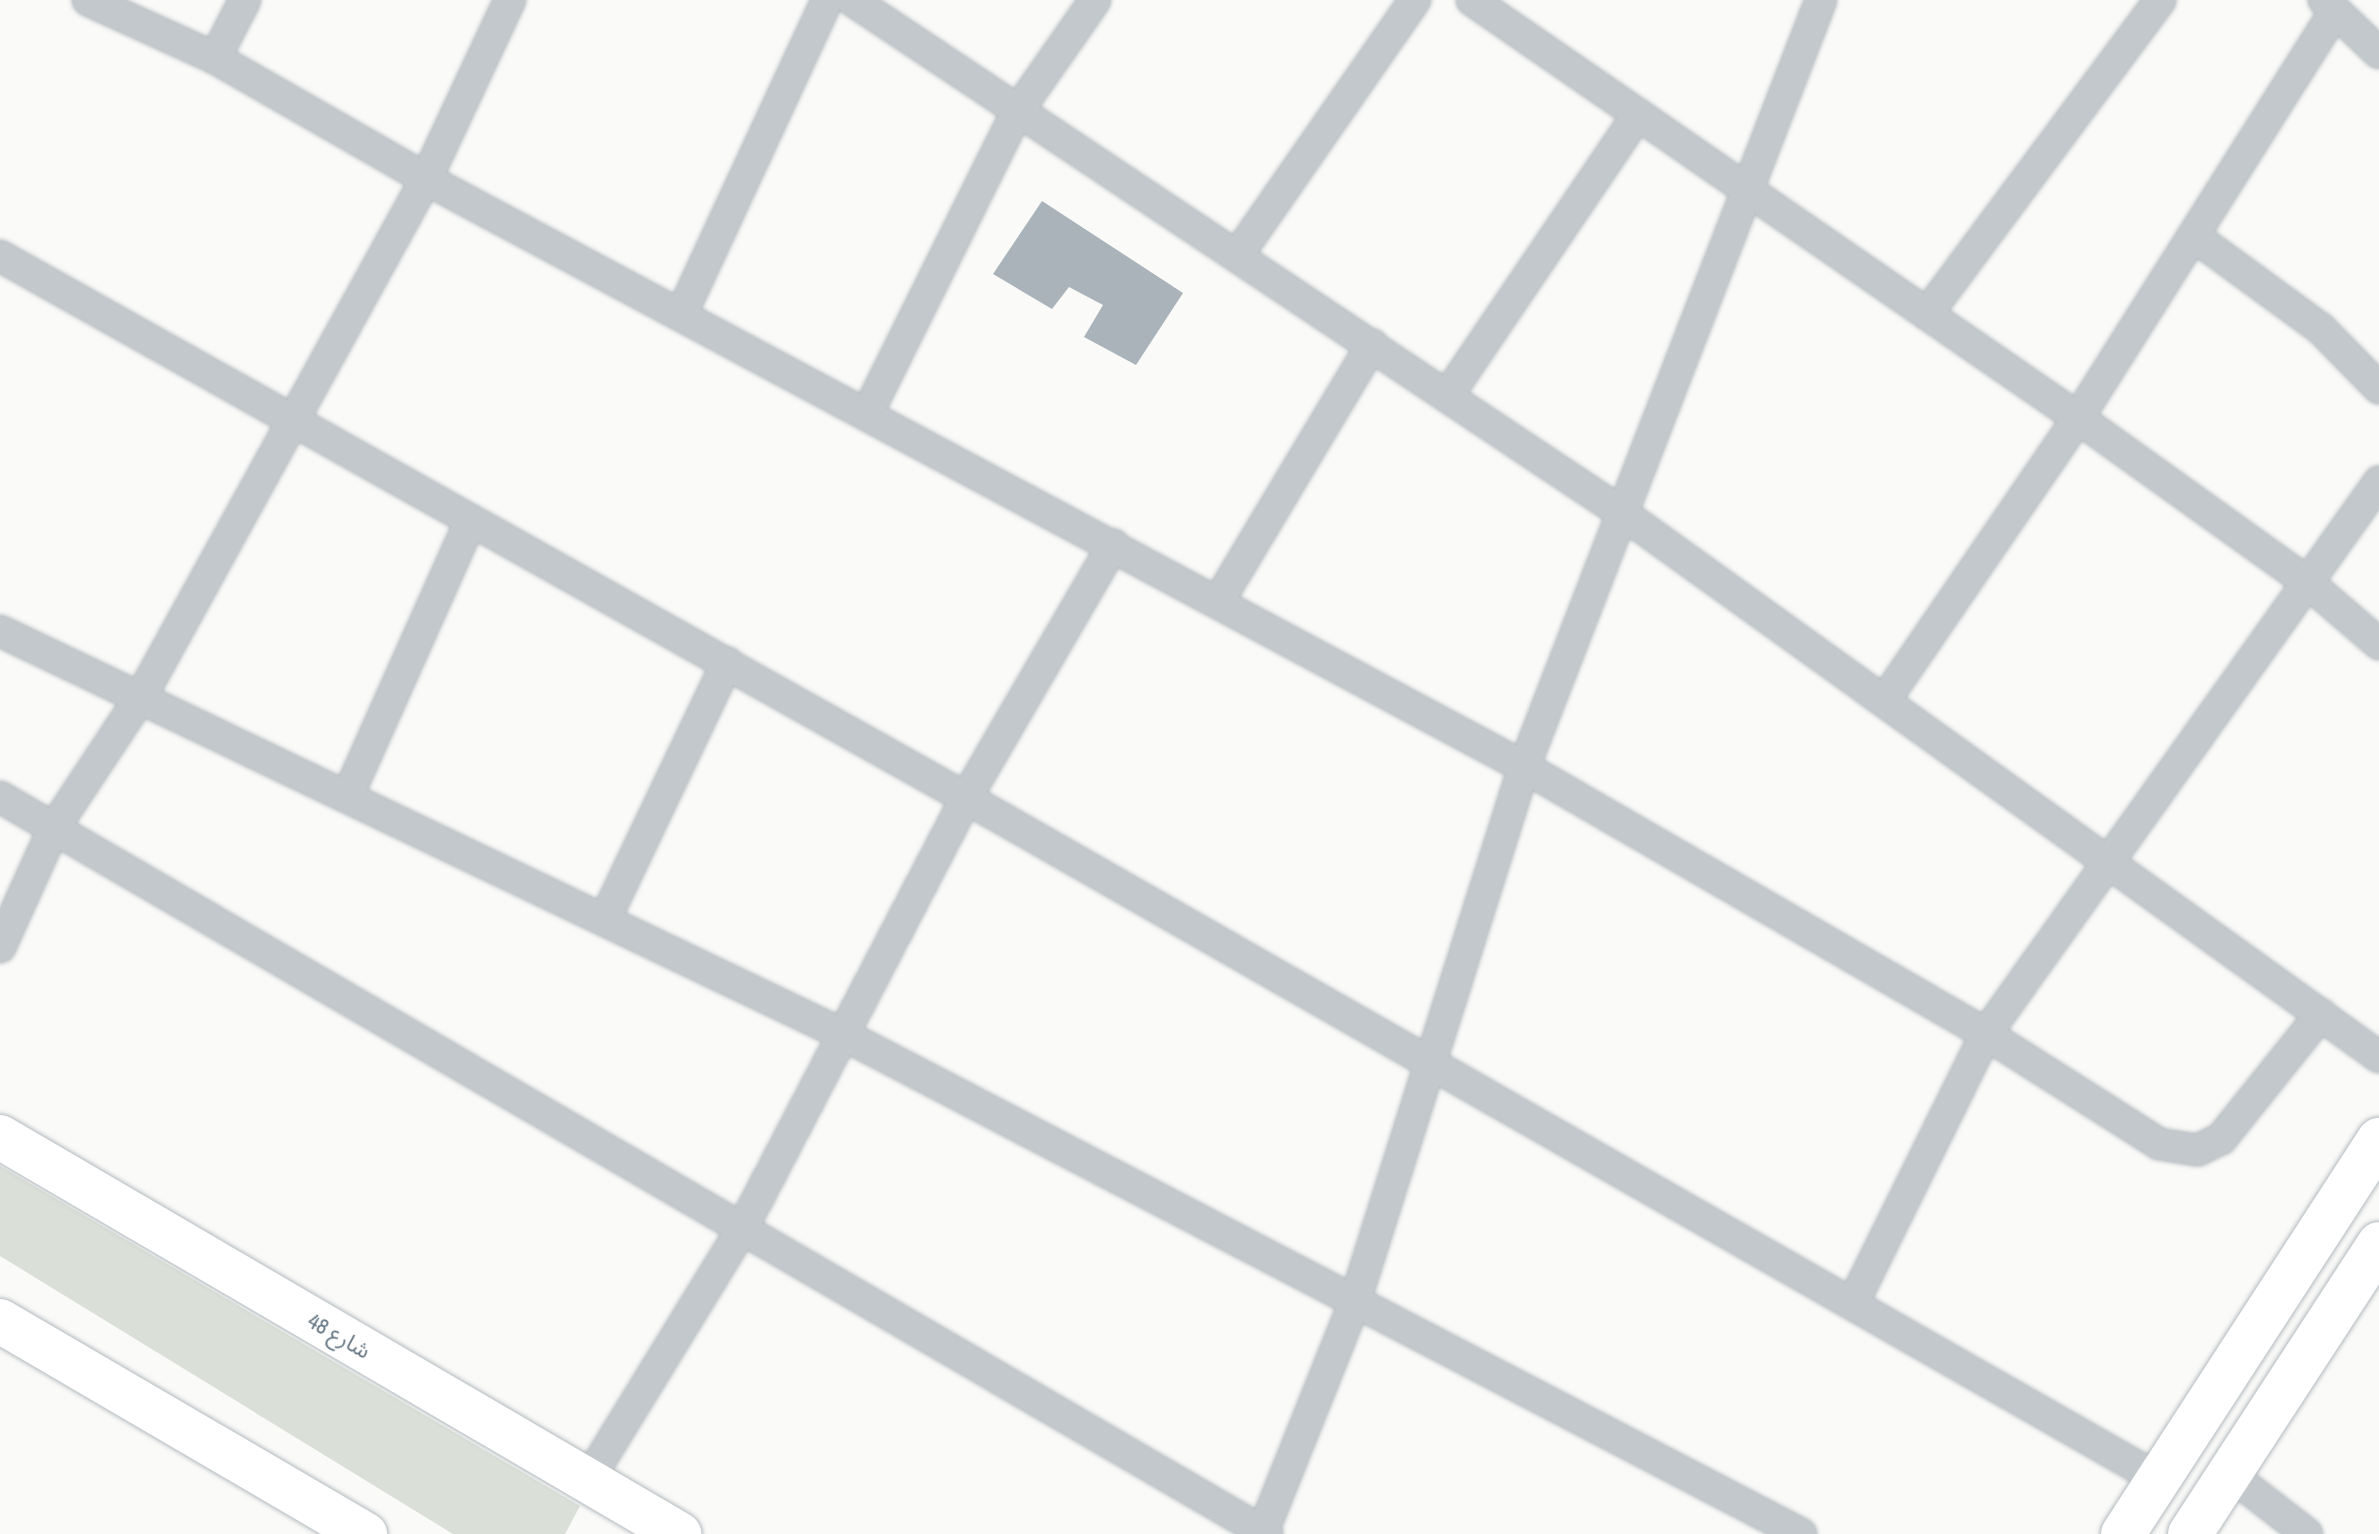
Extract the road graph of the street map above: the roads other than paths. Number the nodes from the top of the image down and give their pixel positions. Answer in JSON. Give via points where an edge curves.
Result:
{"nodes":[{"id":1,"x":88,"y":0,"type":"edge"},
{"id":2,"x":245,"y":0,"type":"edge"},
{"id":3,"x":510,"y":0,"type":"edge"},
{"id":4,"x":827,"y":0,"type":"edge"},
{"id":5,"x":852,"y":0,"type":"edge"},
{"id":6,"x":1095,"y":0,"type":"edge"},
{"id":7,"x":1415,"y":0,"type":"edge"},
{"id":8,"x":1472,"y":0,"type":"edge"},
{"id":9,"x":1821,"y":0,"type":"edge"},
{"id":10,"x":2160,"y":0,"type":"edge"},
{"id":11,"x":2330,"y":6,"type":"edge"},
{"id":12,"x":2379,"y":53,"type":"edge"},
{"id":13,"x":215,"y":58,"type":"junction"},
{"id":14,"x":1017,"y":112,"type":"junction"},
{"id":15,"x":1638,"y":114,"type":"junction"},
{"id":16,"x":426,"y":179,"type":"junction"},
{"id":17,"x":1747,"y":190,"type":"junction"},
{"id":18,"x":2195,"y":237,"type":"junction"},
{"id":19,"x":0,"y":256,"type":"edge"},
{"id":20,"x":1237,"y":256,"type":"junction"},
{"id":21,"x":1927,"y":314,"type":"junction"},
{"id":22,"x":681,"y":315,"type":"junction"},
{"id":23,"x":1372,"y":345,"type":"junction"},
{"id":24,"x":2379,"y":388,"type":"edge"},
{"id":25,"x":1448,"y":395,"type":"junction"},
{"id":26,"x":867,"y":414,"type":"junction"},
{"id":27,"x":2078,"y":418,"type":"junction"},
{"id":28,"x":295,"y":421,"type":"junction"},
{"id":29,"x":2379,"y":482,"type":"edge"},
{"id":30,"x":1622,"y":513,"type":"junction"},
{"id":31,"x":471,"y":520,"type":"junction"},
{"id":32,"x":1113,"y":545,"type":"junction"},
{"id":33,"x":2307,"y":582,"type":"junction"},
{"id":34,"x":1218,"y":602,"type":"junction"},
{"id":35,"x":0,"y":631,"type":"edge"},
{"id":36,"x":2379,"y":644,"type":"edge"},
{"id":37,"x":727,"y":663,"type":"junction"},
{"id":38,"x":142,"y":695,"type":"junction"},
{"id":39,"x":1885,"y":700,"type":"junction"},
{"id":40,"x":1524,"y":767,"type":"junction"},
{"id":41,"x":348,"y":795,"type":"junction"},
{"id":42,"x":0,"y":797,"type":"edge"},
{"id":43,"x":966,"y":798,"type":"junction"},
{"id":44,"x":54,"y":828,"type":"junction"},
{"id":45,"x":2110,"y":859,"type":"junction"},
{"id":46,"x":605,"y":919,"type":"junction"},
{"id":47,"x":0,"y":947,"type":"edge"},
{"id":48,"x":2321,"y":1014,"type":"junction"},
{"id":49,"x":1986,"y":1034,"type":"junction"},
{"id":50,"x":846,"y":1036,"type":"junction"},
{"id":51,"x":2379,"y":1057,"type":"edge"},
{"id":52,"x":1430,"y":1066,"type":"junction"},
{"id":53,"x":0,"y":1137,"type":"edge"},
{"id":54,"x":2379,"y":1140,"type":"edge"},
{"id":55,"x":743,"y":1227,"type":"junction"},
{"id":56,"x":2379,"y":1244,"type":"edge"},
{"id":57,"x":1355,"y":1301,"type":"junction"},
{"id":58,"x":1854,"y":1301,"type":"junction"},
{"id":59,"x":0,"y":1321,"type":"edge"},
{"id":60,"x":2231,"y":1475,"type":"junction"},
{"id":61,"x":2160,"y":1480,"type":"junction"},
{"id":62,"x":587,"y":1482,"type":"junction"},
{"id":63,"x":1264,"y":1533,"type":"edge"},
{"id":64,"x":365,"y":1534,"type":"edge"},
{"id":65,"x":679,"y":1534,"type":"edge"},
{"id":66,"x":1801,"y":1534,"type":"edge"},
{"id":67,"x":2123,"y":1534,"type":"edge"},
{"id":68,"x":2190,"y":1534,"type":"edge"},
{"id":69,"x":2307,"y":1534,"type":"edge"}],
"edges":[{"from":1,"to":13,"type":"street"},
{"from":2,"to":13,"type":"street"},
{"from":3,"to":16,"type":"street"},
{"from":4,"to":22,"type":"street"},
{"from":5,"to":14,"type":"street"},
{"from":6,"to":14,"type":"street"},
{"from":7,"to":20,"type":"street"},
{"from":8,"to":15,"type":"street"},
{"from":9,"to":17,"type":"street"},
{"from":10,"to":21,"type":"street"},
{"from":11,"to":12,"type":"street"},
{"from":11,"to":18,"type":"street"},
{"from":13,"to":16,"type":"street"},
{"from":14,"to":20,"type":"street"},
{"from":14,"to":26,"type":"street"},
{"from":15,"to":17,"type":"street"},
{"from":15,"to":25,"type":"street"},
{"from":16,"to":22,"type":"street"},
{"from":16,"to":28,"type":"street"},
{"from":17,"to":21,"type":"street"},
{"from":17,"to":30,"type":"street"},
{"from":18,"to":24,"type":"street","via":[[2321,329]]},
{"from":18,"to":27,"type":"street"},
{"from":19,"to":28,"type":"street"},
{"from":20,"to":23,"type":"street"},
{"from":21,"to":27,"type":"street"},
{"from":22,"to":26,"type":"street"},
{"from":23,"to":25,"type":"street"},
{"from":23,"to":34,"type":"street"},
{"from":25,"to":30,"type":"street"},
{"from":26,"to":32,"type":"street"},
{"from":27,"to":33,"type":"street"},
{"from":27,"to":39,"type":"street"},
{"from":28,"to":31,"type":"street"},
{"from":28,"to":38,"type":"street"},
{"from":29,"to":33,"type":"street"},
{"from":30,"to":39,"type":"street"},
{"from":30,"to":40,"type":"street"},
{"from":31,"to":37,"type":"street"},
{"from":31,"to":41,"type":"street"},
{"from":32,"to":34,"type":"street"},
{"from":32,"to":43,"type":"street"},
{"from":33,"to":36,"type":"street"},
{"from":33,"to":45,"type":"street"},
{"from":34,"to":40,"type":"street"},
{"from":35,"to":38,"type":"street"},
{"from":37,"to":43,"type":"street"},
{"from":37,"to":46,"type":"street"},
{"from":38,"to":41,"type":"street"},
{"from":38,"to":44,"type":"street"},
{"from":39,"to":45,"type":"street"},
{"from":40,"to":49,"type":"street"},
{"from":40,"to":52,"type":"street"},
{"from":41,"to":46,"type":"street"},
{"from":42,"to":44,"type":"street"},
{"from":43,"to":50,"type":"street"},
{"from":43,"to":52,"type":"street"},
{"from":44,"to":47,"type":"street"},
{"from":44,"to":55,"type":"street"},
{"from":45,"to":48,"type":"street"},
{"from":45,"to":49,"type":"street"},
{"from":46,"to":50,"type":"street"},
{"from":48,"to":49,"type":"street","via":[[2221,1139],[2198,1150],[2159,1144]]},
{"from":48,"to":51,"type":"street"},
{"from":49,"to":58,"type":"street"},
{"from":50,"to":55,"type":"street"},
{"from":50,"to":57,"type":"street"},
{"from":52,"to":57,"type":"street"},
{"from":52,"to":58,"type":"street"},
{"from":53,"to":62,"type":"main road","name":"48 شارع"},
{"from":54,"to":61,"type":"main road"},
{"from":55,"to":62,"type":"street"},
{"from":55,"to":63,"type":"street"},
{"from":56,"to":60,"type":"main road"},
{"from":57,"to":63,"type":"street"},
{"from":57,"to":66,"type":"street"},
{"from":58,"to":61,"type":"street"},
{"from":59,"to":64,"type":"main road"},
{"from":60,"to":68,"type":"main road"},
{"from":60,"to":69,"type":"street"},
{"from":61,"to":67,"type":"main road"},
{"from":62,"to":65,"type":"main road","name":"48 شارع"}]}
